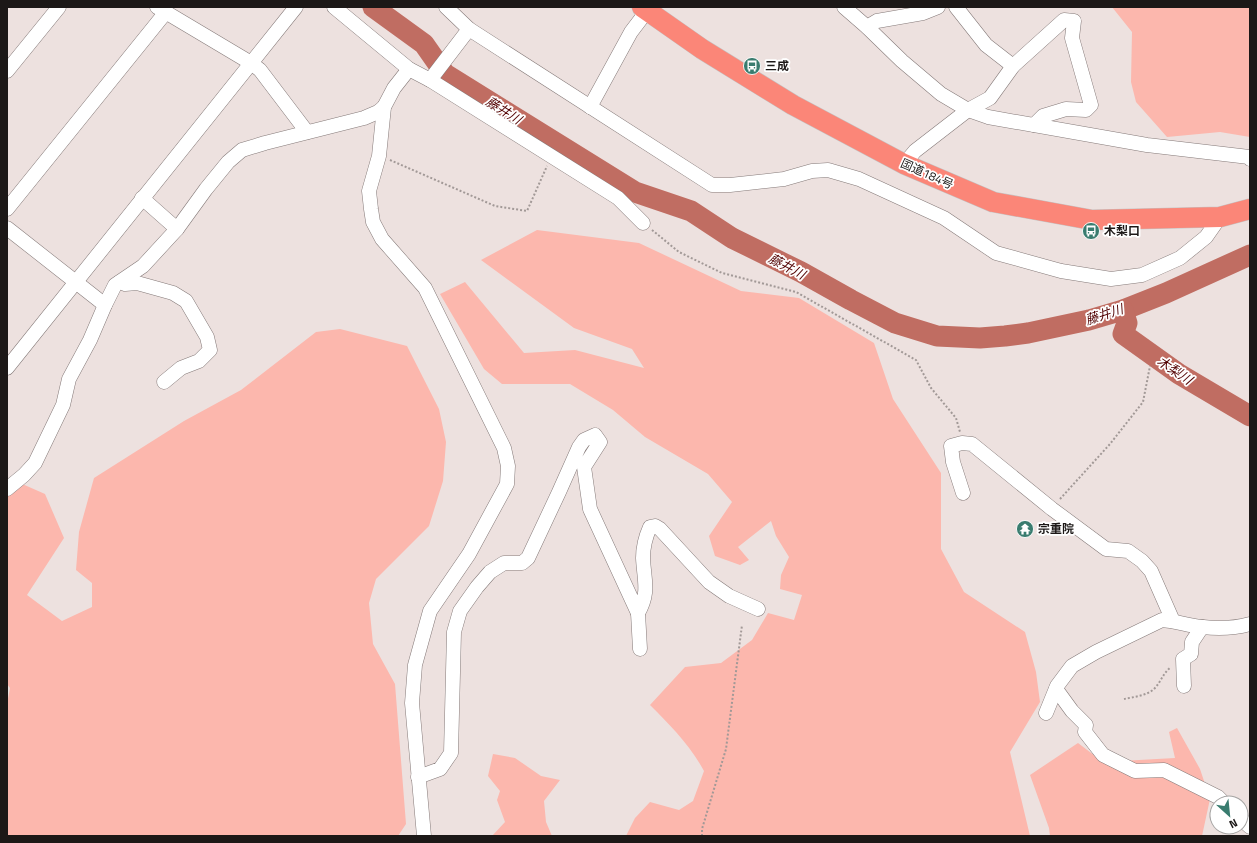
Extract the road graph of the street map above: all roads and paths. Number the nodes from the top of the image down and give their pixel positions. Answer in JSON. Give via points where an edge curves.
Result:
{"nodes":[{"id":1,"x":60,"y":7,"type":"edge"},
{"id":2,"x":296,"y":7,"type":"edge"},
{"id":3,"x":334,"y":7,"type":"edge"},
{"id":4,"x":446,"y":7,"type":"edge"},
{"id":5,"x":844,"y":7,"type":"edge"},
{"id":6,"x":938,"y":7,"type":"edge"},
{"id":7,"x":956,"y":7,"type":"edge"},
{"id":8,"x":647,"y":8,"type":"edge"},
{"id":9,"x":161,"y":10,"type":"edge"},
{"id":10,"x":867,"y":26,"type":"junction"},
{"id":11,"x":469,"y":29,"type":"junction"},
{"id":12,"x":251,"y":63,"type":"junction"},
{"id":13,"x":1013,"y":66,"type":"junction"},
{"id":14,"x":409,"y":69,"type":"junction"},
{"id":15,"x":7,"y":71,"type":"edge"},
{"id":16,"x":432,"y":78,"type":"junction"},
{"id":17,"x":384,"y":107,"type":"junction"},
{"id":18,"x":590,"y":107,"type":"junction"},
{"id":19,"x":968,"y":110,"type":"junction"},
{"id":20,"x":1034,"y":125,"type":"junction"},
{"id":21,"x":307,"y":132,"type":"junction"},
{"id":22,"x":379,"y":156,"type":"junction"},
{"id":23,"x":551,"y":156,"type":"junction"},
{"id":24,"x":1250,"y":160,"type":"edge"},
{"id":25,"x":904,"y":164,"type":"junction"},
{"id":26,"x":142,"y":198,"type":"junction"},
{"id":27,"x":7,"y":209,"type":"edge"},
{"id":28,"x":1250,"y":209,"type":"edge"},
{"id":29,"x":1220,"y":216,"type":"junction"},
{"id":30,"x":643,"y":223,"type":"joint"},
{"id":31,"x":7,"y":228,"type":"edge"},
{"id":32,"x":177,"y":229,"type":"junction"},
{"id":33,"x":75,"y":282,"type":"junction"},
{"id":34,"x":120,"y":282,"type":"junction"},
{"id":35,"x":105,"y":305,"type":"junction"},
{"id":36,"x":1150,"y":366,"type":"dead end"},
{"id":37,"x":7,"y":368,"type":"edge"},
{"id":38,"x":164,"y":382,"type":"dead end"},
{"id":39,"x":962,"y":443,"type":"junction"},
{"id":40,"x":7,"y":489,"type":"edge"},
{"id":41,"x":963,"y":493,"type":"dead end"},
{"id":42,"x":1052,"y":509,"type":"junction"},
{"id":43,"x":758,"y":609,"type":"dead end"},
{"id":44,"x":638,"y":614,"type":"junction"},
{"id":45,"x":1173,"y":621,"type":"junction"},
{"id":46,"x":1250,"y":624,"type":"edge"},
{"id":47,"x":742,"y":625,"type":"dead end"},
{"id":48,"x":1202,"y":627,"type":"junction"},
{"id":49,"x":640,"y":649,"type":"dead end"},
{"id":50,"x":1184,"y":659,"type":"junction"},
{"id":51,"x":1184,"y":686,"type":"dead end"},
{"id":52,"x":1056,"y":689,"type":"junction"},
{"id":53,"x":1124,"y":699,"type":"dead end"},
{"id":54,"x":1046,"y":713,"type":"dead end"},
{"id":55,"x":418,"y":777,"type":"junction"},
{"id":56,"x":1214,"y":795,"type":"edge"},
{"id":57,"x":424,"y":836,"type":"edge"},
{"id":58,"x":702,"y":836,"type":"edge"}],
"edges":[{"from":1,"to":15,"type":"street"},
{"from":2,"to":12,"type":"street"},
{"from":3,"to":14,"type":"street"},
{"from":4,"to":11,"type":"street"},
{"from":5,"to":10,"type":"street"},
{"from":6,"to":10,"type":"street","via":[[923,13],[876,21]]},
{"from":7,"to":13,"type":"street","via":[[986,45]]},
{"from":8,"to":18,"type":"street"},
{"from":8,"to":25,"type":"highway","name":"国道184号","via":[[702,49],[793,105]]},
{"from":9,"to":12,"type":"street"},
{"from":9,"to":27,"type":"street"},
{"from":10,"to":19,"type":"street","via":[[902,61],[941,94]]},
{"from":11,"to":16,"type":"street"},
{"from":11,"to":18,"type":"street"},
{"from":12,"to":21,"type":"street","via":[[260,70]]},
{"from":12,"to":26,"type":"street"},
{"from":13,"to":19,"type":"street","via":[[990,98]]},
{"from":13,"to":20,"type":"street","via":[[1064,20],[1074,21],[1072,38],[1091,105],[1086,110],[1066,110],[1043,116]]},
{"from":14,"to":16,"type":"street"},
{"from":14,"to":17,"type":"street","via":[[394,88]]},
{"from":16,"to":23,"type":"street"},
{"from":17,"to":21,"type":"street","via":[[364,118]]},
{"from":17,"to":22,"type":"street"},
{"from":18,"to":29,"type":"street","via":[[712,185],[784,180],[812,171],[828,170],[859,179],[944,218],[996,253],[1060,271],[1111,279],[1142,275],[1180,258],[1206,237]]},
{"from":19,"to":20,"type":"street","via":[[988,117]]},
{"from":19,"to":25,"type":"street","via":[[915,152]]},
{"from":20,"to":24,"type":"street","via":[[1147,145],[1249,157]]},
{"from":21,"to":32,"type":"street","via":[[242,150],[228,162]]},
{"from":22,"to":23,"type":"path","via":[[495,206],[527,211]]},
{"from":22,"to":55,"type":"street","via":[[369,191],[373,222],[382,239],[426,288],[504,448],[508,466],[507,484],[486,524],[430,611],[416,665],[412,703]]},
{"from":23,"to":30,"type":"street","via":[[618,198]]},
{"from":25,"to":29,"type":"highway","name":"国道184号","via":[[993,202],[1092,220]]},
{"from":26,"to":32,"type":"street"},
{"from":26,"to":33,"type":"street"},
{"from":28,"to":29,"type":"highway","name":"国道184号"},
{"from":30,"to":39,"type":"path","via":[[679,252],[722,273],[796,292],[916,360],[931,388],[956,418]]},
{"from":31,"to":33,"type":"street"},
{"from":32,"to":34,"type":"street","via":[[143,266]]},
{"from":33,"to":35,"type":"street"},
{"from":33,"to":37,"type":"street"},
{"from":34,"to":35,"type":"street","via":[[115,285]]},
{"from":34,"to":38,"type":"street","via":[[137,283],[173,293],[186,301],[207,337],[210,350],[200,361],[181,368]]},
{"from":35,"to":40,"type":"street","via":[[69,379],[63,405],[36,463]]},
{"from":36,"to":42,"type":"path","via":[[1143,402],[1110,444]]},
{"from":39,"to":41,"type":"street","via":[[952,446],[953,462]]},
{"from":39,"to":42,"type":"street","via":[[972,444]]},
{"from":42,"to":45,"type":"street","via":[[1106,549],[1128,552],[1142,561],[1151,571]]},
{"from":43,"to":44,"type":"street","via":[[729,596],[709,582],[655,526],[650,527],[646,536],[643,556],[646,584]]},
{"from":44,"to":49,"type":"street"},
{"from":44,"to":55,"type":"street","via":[[590,509],[584,467],[600,442],[595,435],[584,440],[579,446],[528,558],[522,563],[504,563],[490,572],[460,611],[454,632],[451,753],[440,769]]},
{"from":45,"to":48,"type":"street"},
{"from":45,"to":52,"type":"street","via":[[1162,620],[1090,655],[1072,666]]},
{"from":46,"to":48,"type":"street","via":[[1237,627]]},
{"from":47,"to":58,"type":"path","via":[[726,748]]},
{"from":48,"to":50,"type":"street","via":[[1192,642],[1191,654]]},
{"from":50,"to":51,"type":"street"},
{"from":50,"to":53,"type":"path","via":[[1166,671],[1154,689],[1146,694]]},
{"from":52,"to":54,"type":"street"},
{"from":52,"to":56,"type":"street","via":[[1086,725],[1085,732],[1103,756],[1135,771],[1164,770]]},
{"from":55,"to":57,"type":"street"}]}
